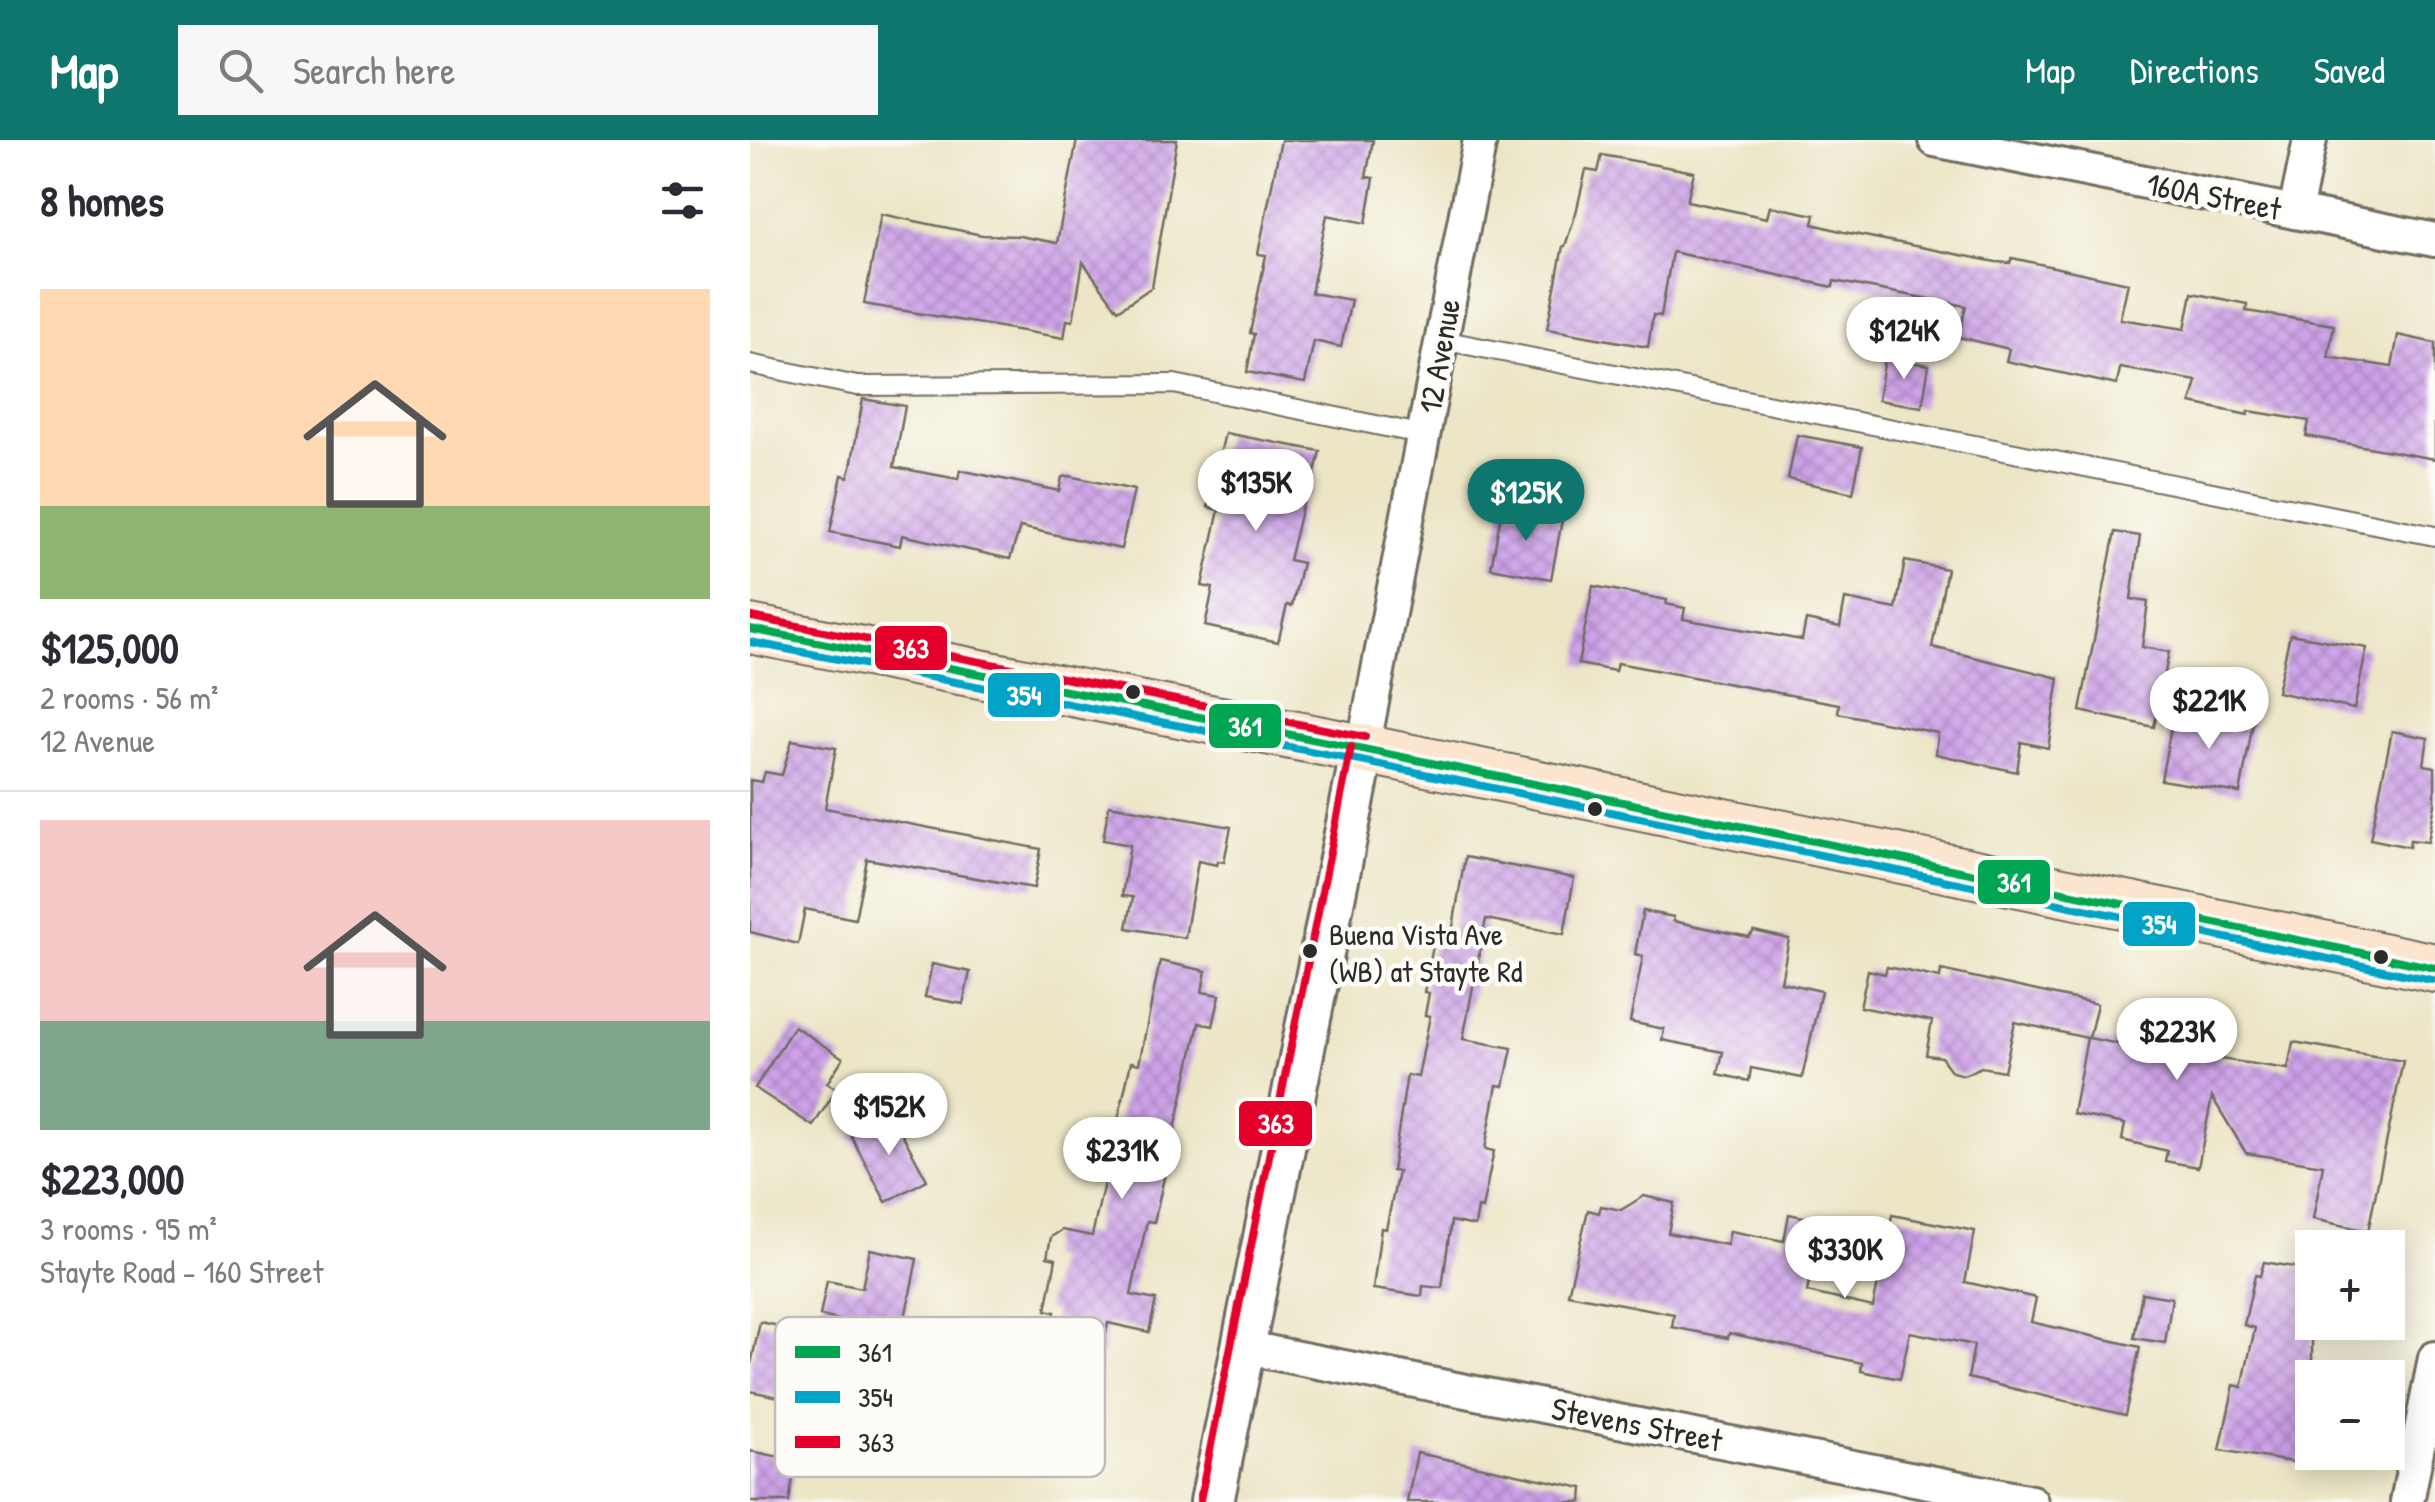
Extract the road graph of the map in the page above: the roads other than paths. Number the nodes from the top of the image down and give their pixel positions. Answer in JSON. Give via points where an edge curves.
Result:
{"nodes":[{"id":1,"x":1480,"y":140,"type":"edge"},
{"id":2,"x":1935,"y":140,"type":"edge"},
{"id":3,"x":2310,"y":140,"type":"edge"},
{"id":4,"x":2295,"y":212,"type":"junction"},
{"id":5,"x":2435,"y":240,"type":"edge"},
{"id":6,"x":1442,"y":340,"type":"junction"},
{"id":7,"x":750,"y":364,"type":"edge"},
{"id":8,"x":1425,"y":435,"type":"junction"},
{"id":9,"x":2435,"y":536,"type":"edge"},
{"id":10,"x":750,"y":629,"type":"edge"},
{"id":11,"x":1363,"y":749,"type":"junction"},
{"id":12,"x":2435,"y":968,"type":"edge"},
{"id":13,"x":1242,"y":1347,"type":"junction"},
{"id":14,"x":2435,"y":1358,"type":"edge"},
{"id":15,"x":1212,"y":1502,"type":"edge"},
{"id":16,"x":2031,"y":1502,"type":"edge"},
{"id":17,"x":2407,"y":1502,"type":"edge"}],
"edges":[{"from":1,"to":6,"type":"street","name":"12 Avenue"},
{"from":2,"to":4,"type":"street","name":"160A Street"},
{"from":3,"to":4,"type":"street"},
{"from":4,"to":5,"type":"street","name":"160A Street"},
{"from":6,"to":8,"type":"street","name":"12 Avenue"},
{"from":6,"to":9,"type":"lane"},
{"from":7,"to":8,"type":"lane","via":[[856,386],[1174,384]]},
{"from":8,"to":11,"type":"street","name":"12 Avenue"},
{"from":10,"to":11,"type":"main road"},
{"from":11,"to":12,"type":"main road"},
{"from":11,"to":13,"type":"street"},
{"from":13,"to":15,"type":"street"},
{"from":13,"to":16,"type":"street","name":"Stevens Street"},
{"from":14,"to":17,"type":"street"}]}
